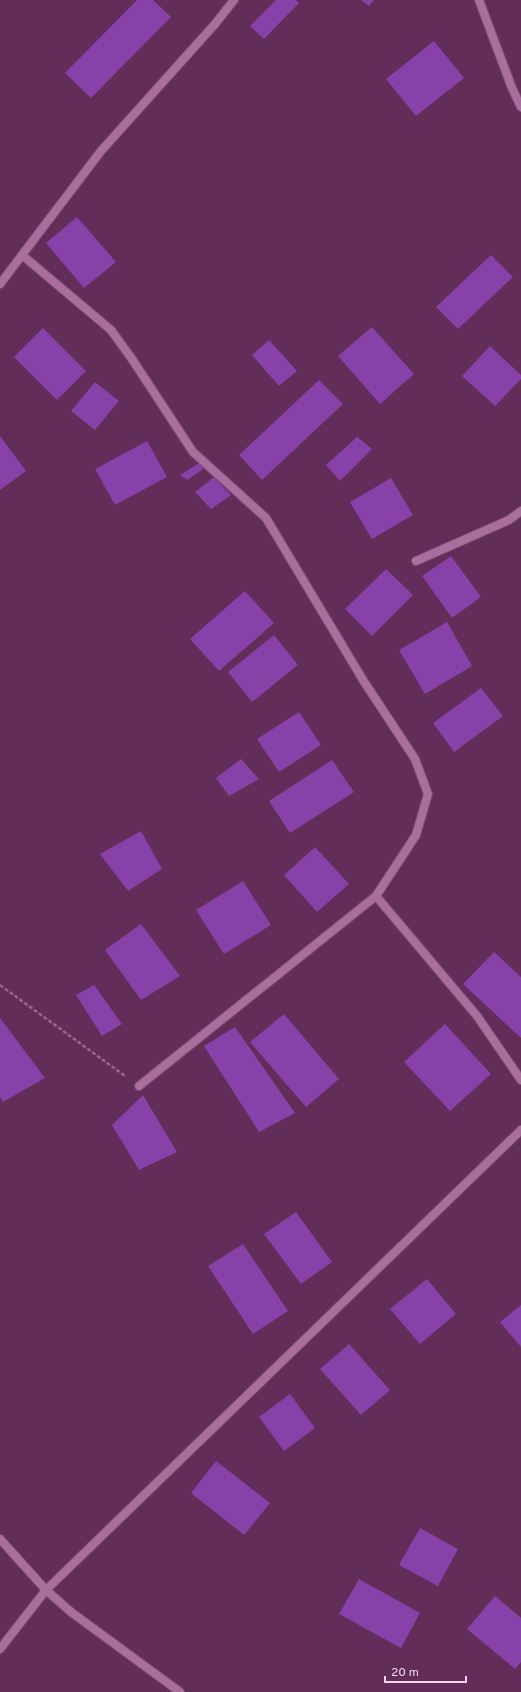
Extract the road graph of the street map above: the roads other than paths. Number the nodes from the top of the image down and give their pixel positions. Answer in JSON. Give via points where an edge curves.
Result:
{"nodes":[{"id":1,"x":234,"y":0,"type":"edge"},
{"id":2,"x":479,"y":0,"type":"edge"},
{"id":3,"x":521,"y":107,"type":"edge"},
{"id":4,"x":22,"y":256,"type":"junction"},
{"id":5,"x":0,"y":284,"type":"edge"},
{"id":6,"x":521,"y":511,"type":"edge"},
{"id":7,"x":416,"y":561,"type":"dead end"},
{"id":8,"x":376,"y":896,"type":"junction"},
{"id":9,"x":521,"y":1080,"type":"edge"},
{"id":10,"x":139,"y":1086,"type":"road end"},
{"id":11,"x":519,"y":1136,"type":"edge"},
{"id":12,"x":0,"y":1539,"type":"edge"},
{"id":13,"x":46,"y":1590,"type":"junction"},
{"id":14,"x":0,"y":1650,"type":"edge"},
{"id":15,"x":180,"y":1692,"type":"edge"}],
"edges":[{"from":1,"to":4,"type":"street","via":[[101,151]]},
{"from":2,"to":3,"type":"street"},
{"from":4,"to":5,"type":"street"},
{"from":4,"to":8,"type":"street","via":[[111,330],[193,452],[266,518],[363,680],[415,759],[428,794],[416,835]]},
{"from":6,"to":7,"type":"street","via":[[509,520]]},
{"from":8,"to":9,"type":"street","via":[[477,1016]]},
{"from":8,"to":10,"type":"street"},
{"from":11,"to":13,"type":"street"},
{"from":12,"to":13,"type":"street"},
{"from":13,"to":14,"type":"street"},
{"from":13,"to":15,"type":"street","via":[[71,1612]]}]}
